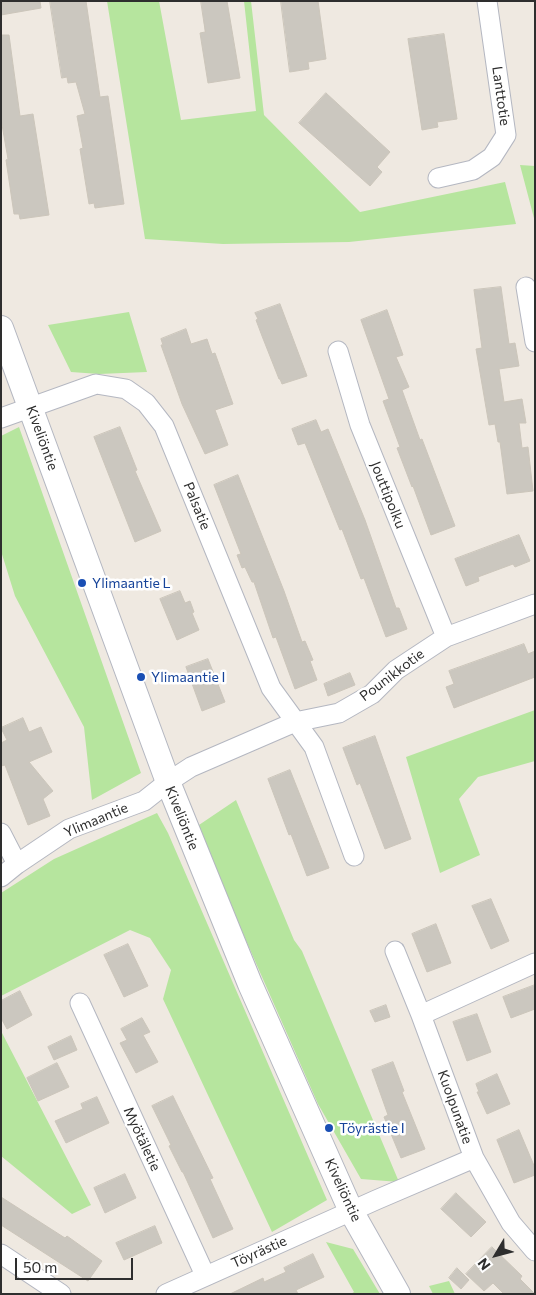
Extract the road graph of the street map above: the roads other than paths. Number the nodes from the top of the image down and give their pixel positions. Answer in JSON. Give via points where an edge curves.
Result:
{"nodes":[{"id":1,"x":487,"y":1,"type":"edge"},
{"id":2,"x":438,"y":178,"type":"dead end"},
{"id":3,"x":526,"y":287,"type":"dead end"},
{"id":4,"x":1,"y":328,"type":"edge"},
{"id":5,"x":535,"y":342,"type":"edge"},
{"id":6,"x":338,"y":351,"type":"dead end"},
{"id":7,"x":31,"y":406,"type":"junction"},
{"id":8,"x":1,"y":418,"type":"edge"},
{"id":9,"x":535,"y":604,"type":"edge"},
{"id":10,"x":446,"y":637,"type":"junction"},
{"id":11,"x":295,"y":722,"type":"junction"},
{"id":12,"x":168,"y":782,"type":"junction"},
{"id":13,"x":1,"y":834,"type":"edge"},
{"id":14,"x":354,"y":856,"type":"dead end"},
{"id":15,"x":17,"y":864,"type":"junction"},
{"id":16,"x":1,"y":877,"type":"edge"},
{"id":17,"x":395,"y":951,"type":"dead end"},
{"id":18,"x":535,"y":962,"type":"edge"},
{"id":19,"x":80,"y":1003,"type":"dead end"},
{"id":20,"x":421,"y":1015,"type":"junction"},
{"id":21,"x":474,"y":1158,"type":"junction"},
{"id":22,"x":351,"y":1211,"type":"junction"},
{"id":23,"x":535,"y":1251,"type":"edge"},
{"id":24,"x":1,"y":1254,"type":"edge"},
{"id":25,"x":205,"y":1276,"type":"junction"},
{"id":26,"x":61,"y":1294,"type":"edge"},
{"id":27,"x":166,"y":1294,"type":"edge"},
{"id":28,"x":398,"y":1294,"type":"edge"}],
"edges":[{"from":1,"to":2,"type":"street","name":"Lanttotie","via":[[506,135],[492,157],[473,170]]},
{"from":3,"to":5,"type":"street"},
{"from":4,"to":7,"type":"street","name":"Kiveliöntie"},
{"from":6,"to":10,"type":"street","name":"Jouttipolku","via":[[360,425]]},
{"from":7,"to":8,"type":"street","name":"Palsatie"},
{"from":7,"to":11,"type":"street","name":"Palsatie","via":[[96,384],[126,389],[146,403],[164,426],[271,688]]},
{"from":7,"to":12,"type":"street","name":"Kiveliöntie"},
{"from":9,"to":10,"type":"street","name":"Pounikkotie"},
{"from":10,"to":11,"type":"street","name":"Pounikkotie","via":[[396,670],[372,694],[339,713]]},
{"from":11,"to":12,"type":"street","name":"Pounikkotie","via":[[191,768]]},
{"from":11,"to":14,"type":"street","name":"Palsatie","via":[[314,747]]},
{"from":12,"to":15,"type":"street","name":"Ylimaantie","via":[[144,800],[70,829]]},
{"from":12,"to":22,"type":"street","name":"Kiveliöntie","via":[[250,984]]},
{"from":13,"to":15,"type":"street"},
{"from":15,"to":16,"type":"street","name":"Ylimaantie"},
{"from":17,"to":20,"type":"street","name":"Kuolpunatie"},
{"from":18,"to":20,"type":"street"},
{"from":19,"to":25,"type":"street","name":"Myötäletie"},
{"from":20,"to":21,"type":"street","name":"Kuolpunatie"},
{"from":21,"to":22,"type":"street","name":"Töyrästie"},
{"from":21,"to":23,"type":"street","name":"Kuolpunatie","via":[[511,1223]]},
{"from":22,"to":25,"type":"street","name":"Töyrästie"},
{"from":22,"to":28,"type":"street","name":"Kiveliöntie"},
{"from":24,"to":26,"type":"street"},
{"from":25,"to":27,"type":"street","name":"Töyrästie"}]}
